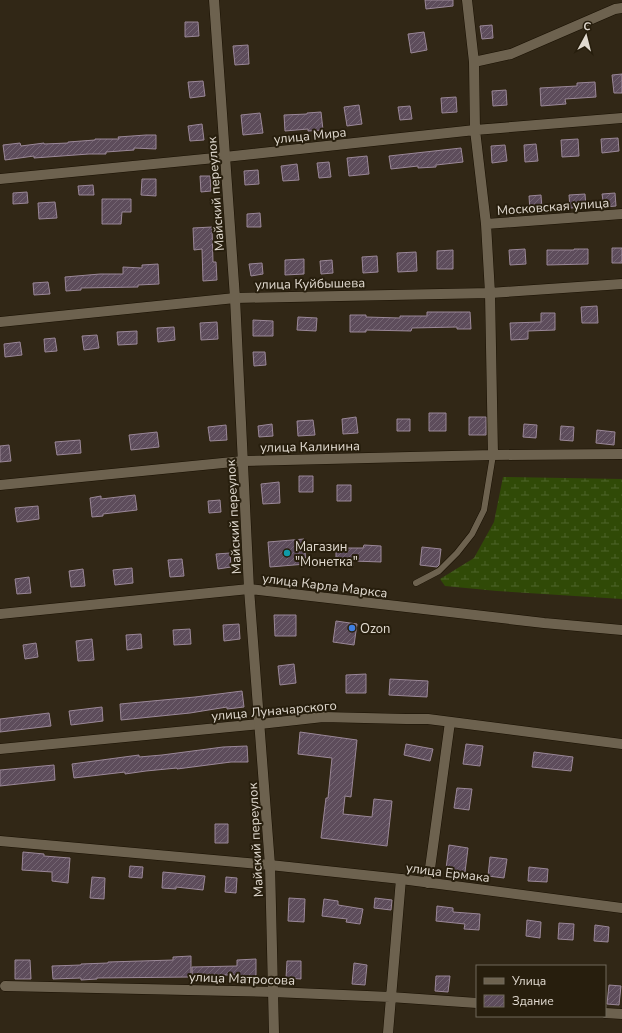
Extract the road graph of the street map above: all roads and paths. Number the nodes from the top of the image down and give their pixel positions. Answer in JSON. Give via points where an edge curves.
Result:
{"nodes":[{"id":1,"x":214,"y":0,"type":"edge"},
{"id":2,"x":467,"y":0,"type":"edge"},
{"id":3,"x":622,"y":8,"type":"edge"},
{"id":4,"x":474,"y":62,"type":"junction"},
{"id":5,"x":622,"y":118,"type":"edge"},
{"id":6,"x":475,"y":130,"type":"junction"},
{"id":7,"x":225,"y":157,"type":"junction"},
{"id":8,"x":0,"y":179,"type":"edge"},
{"id":9,"x":622,"y":214,"type":"edge"},
{"id":10,"x":486,"y":224,"type":"junction"},
{"id":11,"x":622,"y":284,"type":"edge"},
{"id":12,"x":490,"y":293,"type":"junction"},
{"id":13,"x":235,"y":298,"type":"junction"},
{"id":14,"x":0,"y":322,"type":"edge"},
{"id":15,"x":621,"y":454,"type":"dead end"},
{"id":16,"x":493,"y":455,"type":"junction"},
{"id":17,"x":243,"y":461,"type":"junction"},
{"id":18,"x":0,"y":485,"type":"edge"},
{"id":19,"x":416,"y":583,"type":"dead end"},
{"id":20,"x":249,"y":589,"type":"junction"},
{"id":21,"x":0,"y":614,"type":"edge"},
{"id":22,"x":622,"y":630,"type":"edge"},
{"id":23,"x":450,"y":722,"type":"junction"},
{"id":24,"x":260,"y":724,"type":"junction"},
{"id":25,"x":622,"y":744,"type":"edge"},
{"id":26,"x":0,"y":749,"type":"edge"},
{"id":27,"x":0,"y":841,"type":"edge"},
{"id":28,"x":270,"y":865,"type":"junction"},
{"id":29,"x":401,"y":879,"type":"junction"},
{"id":30,"x":428,"y":883,"type":"junction"},
{"id":31,"x":622,"y":908,"type":"edge"},
{"id":32,"x":5,"y":986,"type":"dead end"},
{"id":33,"x":273,"y":992,"type":"junction"},
{"id":34,"x":390,"y":997,"type":"junction"},
{"id":35,"x":476,"y":1003,"type":"edge"},
{"id":36,"x":606,"y":1013,"type":"edge"},
{"id":37,"x":622,"y":1014,"type":"edge"},
{"id":38,"x":274,"y":1033,"type":"edge"},
{"id":39,"x":388,"y":1033,"type":"edge"}],
"edges":[{"from":1,"to":7,"type":"street","name":"Майский переулок"},
{"from":2,"to":4,"type":"street"},
{"from":3,"to":4,"type":"street","via":[[511,54]]},
{"from":4,"to":6,"type":"street"},
{"from":5,"to":6,"type":"street","name":"улица Мира"},
{"from":6,"to":7,"type":"street","name":"улица Мира"},
{"from":6,"to":10,"type":"street"},
{"from":7,"to":8,"type":"street","name":"улица Мира"},
{"from":7,"to":13,"type":"street","name":"Майский переулок"},
{"from":9,"to":10,"type":"street","name":"Московская улица"},
{"from":10,"to":12,"type":"street"},
{"from":11,"to":12,"type":"street","name":"улица Куйбышева"},
{"from":12,"to":13,"type":"street","name":"улица Куйбышева"},
{"from":12,"to":16,"type":"street"},
{"from":13,"to":14,"type":"street","name":"улица Куйбышева"},
{"from":13,"to":17,"type":"street","name":"Майский переулок"},
{"from":15,"to":16,"type":"street","name":"улица Калинина"},
{"from":16,"to":17,"type":"street","name":"улица Калинина"},
{"from":16,"to":19,"type":"lane","via":[[484,510],[472,534],[439,571]]},
{"from":17,"to":18,"type":"street","name":"улица Калинина"},
{"from":17,"to":20,"type":"street","name":"Майский переулок"},
{"from":20,"to":21,"type":"street","name":"улица Карла Маркса"},
{"from":20,"to":22,"type":"street","name":"улица Карла Маркса"},
{"from":20,"to":24,"type":"street","name":"Майский переулок"},
{"from":23,"to":24,"type":"street","name":"улица Луначарского","via":[[428,719],[323,717]]},
{"from":23,"to":25,"type":"street","name":"улица Луначарского"},
{"from":23,"to":30,"type":"street"},
{"from":24,"to":26,"type":"street","name":"улица Луначарского"},
{"from":24,"to":28,"type":"street","name":"Майский переулок"},
{"from":27,"to":28,"type":"street","name":"улица Ермака"},
{"from":28,"to":29,"type":"street","name":"улица Ермака"},
{"from":28,"to":33,"type":"street","name":"Майский переулок"},
{"from":29,"to":30,"type":"street","name":"улица Ермака"},
{"from":29,"to":34,"type":"street"},
{"from":30,"to":31,"type":"street","name":"улица Ермака"},
{"from":32,"to":33,"type":"street","name":"улица Матросова"},
{"from":33,"to":34,"type":"street","name":"улица Матросова"},
{"from":33,"to":38,"type":"street","name":"Майский переулок"},
{"from":34,"to":35,"type":"street","name":"улица Матросова"},
{"from":34,"to":39,"type":"street"},
{"from":36,"to":37,"type":"street"}]}
